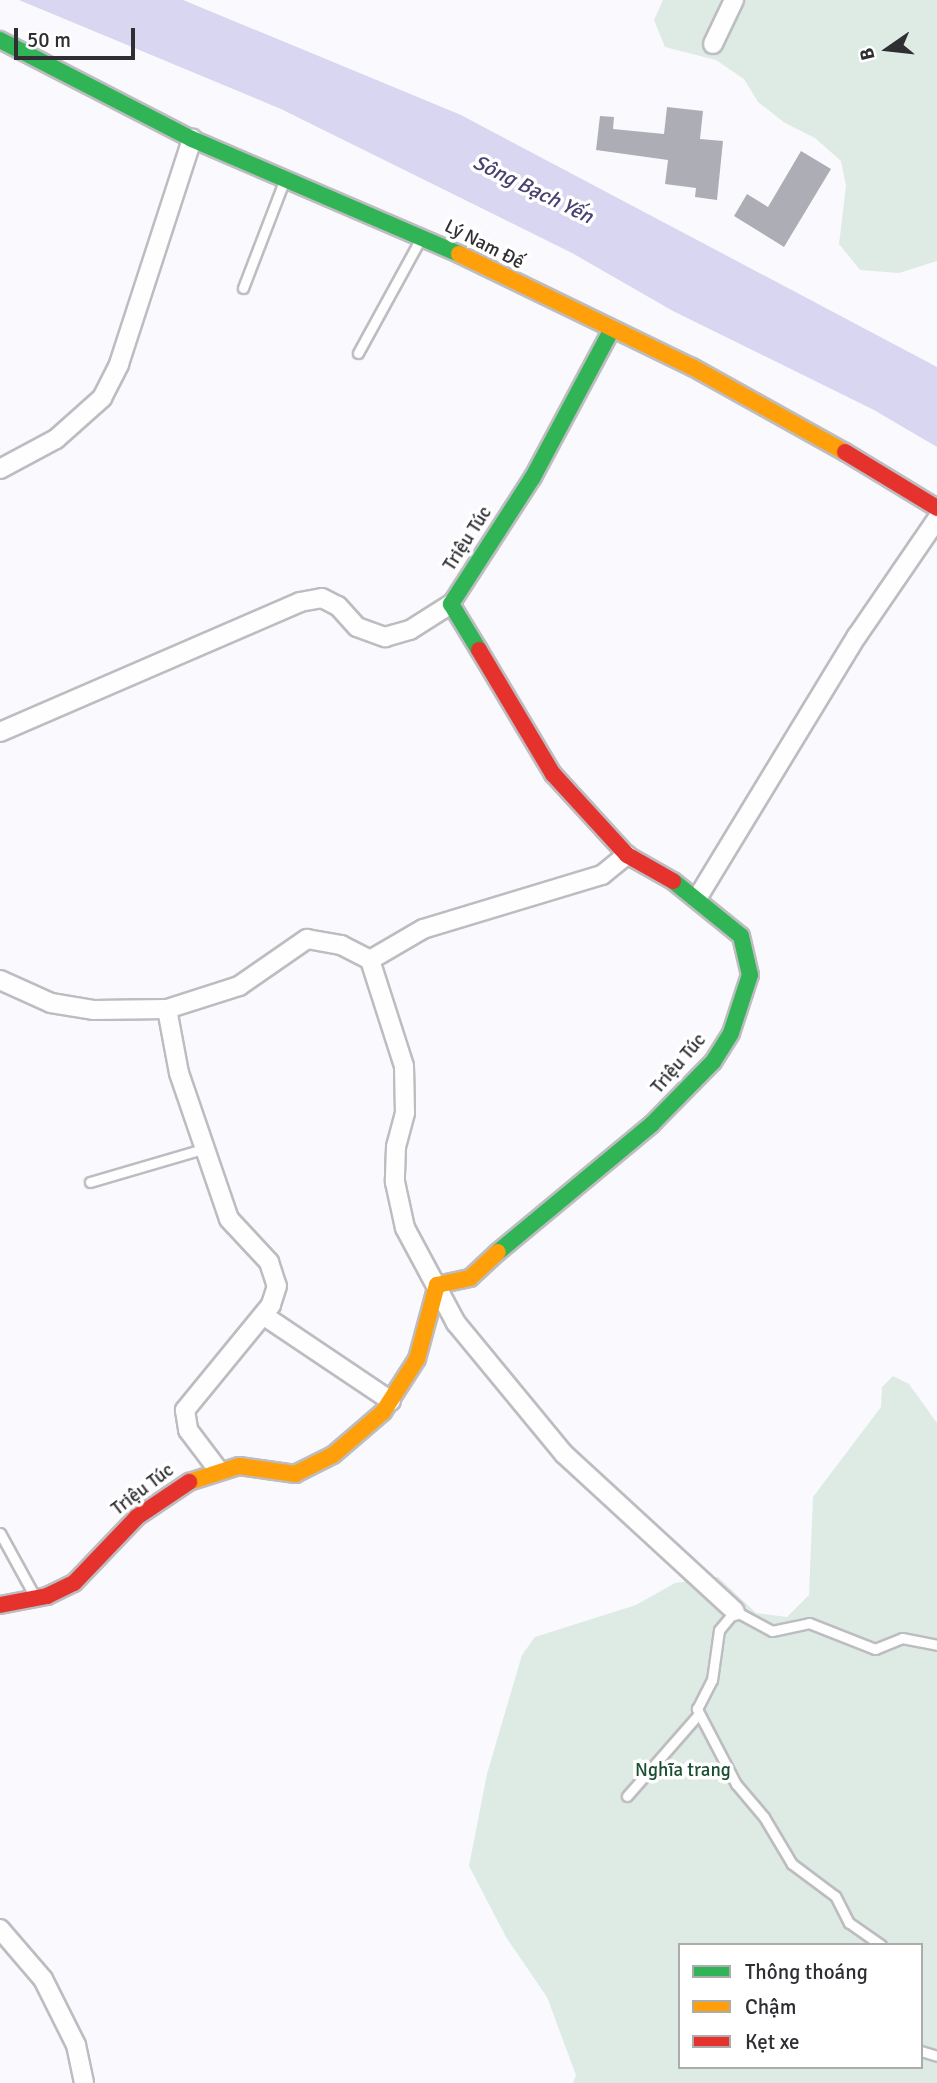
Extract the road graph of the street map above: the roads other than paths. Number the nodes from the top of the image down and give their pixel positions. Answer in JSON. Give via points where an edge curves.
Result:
{"nodes":[{"id":1,"x":734,"y":0,"type":"edge"},
{"id":2,"x":0,"y":40,"type":"edge"},
{"id":3,"x":713,"y":44,"type":"dead end"},
{"id":4,"x":192,"y":139,"type":"junction"},
{"id":5,"x":285,"y":176,"type":"junction"},
{"id":6,"x":422,"y":236,"type":"junction"},
{"id":7,"x":243,"y":288,"type":"dead end"},
{"id":8,"x":611,"y":331,"type":"junction"},
{"id":9,"x":358,"y":353,"type":"dead end"},
{"id":10,"x":0,"y":469,"type":"edge"},
{"id":11,"x":937,"y":508,"type":"edge"},
{"id":12,"x":937,"y":519,"type":"edge"},
{"id":13,"x":451,"y":604,"type":"junction"},
{"id":14,"x":0,"y":732,"type":"edge"},
{"id":15,"x":628,"y":855,"type":"junction"},
{"id":16,"x":698,"y":897,"type":"junction"},
{"id":17,"x":370,"y":960,"type":"junction"},
{"id":18,"x":0,"y":980,"type":"edge"},
{"id":19,"x":167,"y":1009,"type":"junction"},
{"id":20,"x":206,"y":1148,"type":"junction"},
{"id":21,"x":90,"y":1182,"type":"dead end"},
{"id":22,"x":437,"y":1285,"type":"junction"},
{"id":23,"x":263,"y":1315,"type":"junction"},
{"id":24,"x":391,"y":1401,"type":"junction"},
{"id":25,"x":219,"y":1471,"type":"junction"},
{"id":26,"x":0,"y":1533,"type":"edge"},
{"id":27,"x":36,"y":1598,"type":"junction"},
{"id":28,"x":0,"y":1605,"type":"edge"},
{"id":29,"x":735,"y":1611,"type":"junction"},
{"id":30,"x":937,"y":1645,"type":"edge"},
{"id":31,"x":697,"y":1716,"type":"junction"},
{"id":32,"x":627,"y":1797,"type":"dead end"},
{"id":33,"x":0,"y":1929,"type":"edge"},
{"id":34,"x":878,"y":1943,"type":"edge"},
{"id":35,"x":84,"y":2083,"type":"edge"}],
"edges":[{"from":1,"to":3,"type":"street"},
{"from":2,"to":4,"type":"street","name":"Lý Nam Đế"},
{"from":4,"to":5,"type":"street","name":"Lý Nam Đế"},
{"from":4,"to":10,"type":"street","via":[[119,364],[102,398],[57,439]]},
{"from":5,"to":6,"type":"street","name":"Lý Nam Đế"},
{"from":5,"to":7,"type":"lane"},
{"from":6,"to":8,"type":"street","name":"Lý Nam Đế"},
{"from":6,"to":9,"type":"lane"},
{"from":8,"to":11,"type":"street","name":"Lý Nam Đế","via":[[798,423]]},
{"from":8,"to":13,"type":"street","name":"Triệu Túc","via":[[533,477]]},
{"from":12,"to":16,"type":"street","via":[[857,636]]},
{"from":13,"to":14,"type":"street","via":[[410,630],[385,637],[357,627],[338,606],[322,598],[300,602]]},
{"from":13,"to":15,"type":"street","name":"Triệu Túc","via":[[552,774]]},
{"from":15,"to":16,"type":"street","name":"Triệu Túc"},
{"from":15,"to":17,"type":"street","via":[[602,876],[423,929]]},
{"from":16,"to":22,"type":"street","name":"Triệu Túc","via":[[741,936],[750,975],[739,1015],[713,1062],[652,1125],[540,1213],[483,1268],[470,1278]]},
{"from":17,"to":19,"type":"street","via":[[341,945],[307,939],[239,986]]},
{"from":17,"to":22,"type":"street","via":[[404,1066],[405,1113],[396,1146],[395,1182],[405,1227]]},
{"from":18,"to":19,"type":"street","via":[[51,1003],[94,1010]]},
{"from":19,"to":20,"type":"street","via":[[180,1073]]},
{"from":20,"to":21,"type":"lane"},
{"from":20,"to":23,"type":"street","via":[[229,1219],[269,1262],[277,1286]]},
{"from":22,"to":24,"type":"street","name":"Triệu Túc","via":[[418,1359]]},
{"from":22,"to":29,"type":"street","via":[[456,1323],[565,1454]]},
{"from":23,"to":24,"type":"street"},
{"from":23,"to":25,"type":"street","via":[[185,1410],[188,1430]]},
{"from":24,"to":25,"type":"street","name":"Triệu Túc","via":[[333,1455],[295,1474],[239,1466]]},
{"from":25,"to":27,"type":"street","name":"Triệu Túc","via":[[198,1476],[136,1517],[74,1583]]},
{"from":26,"to":27,"type":"lane"},
{"from":27,"to":28,"type":"street","name":"Triệu Túc"},
{"from":29,"to":30,"type":"lane","via":[[772,1632],[809,1623],[875,1648],[902,1638]]},
{"from":29,"to":31,"type":"lane","via":[[715,1639],[712,1680]]},
{"from":31,"to":32,"type":"lane"},
{"from":31,"to":34,"type":"lane","via":[[736,1784],[764,1817],[792,1864],[835,1896],[849,1923]]},
{"from":33,"to":35,"type":"street","via":[[43,1979],[76,2045]]}]}
